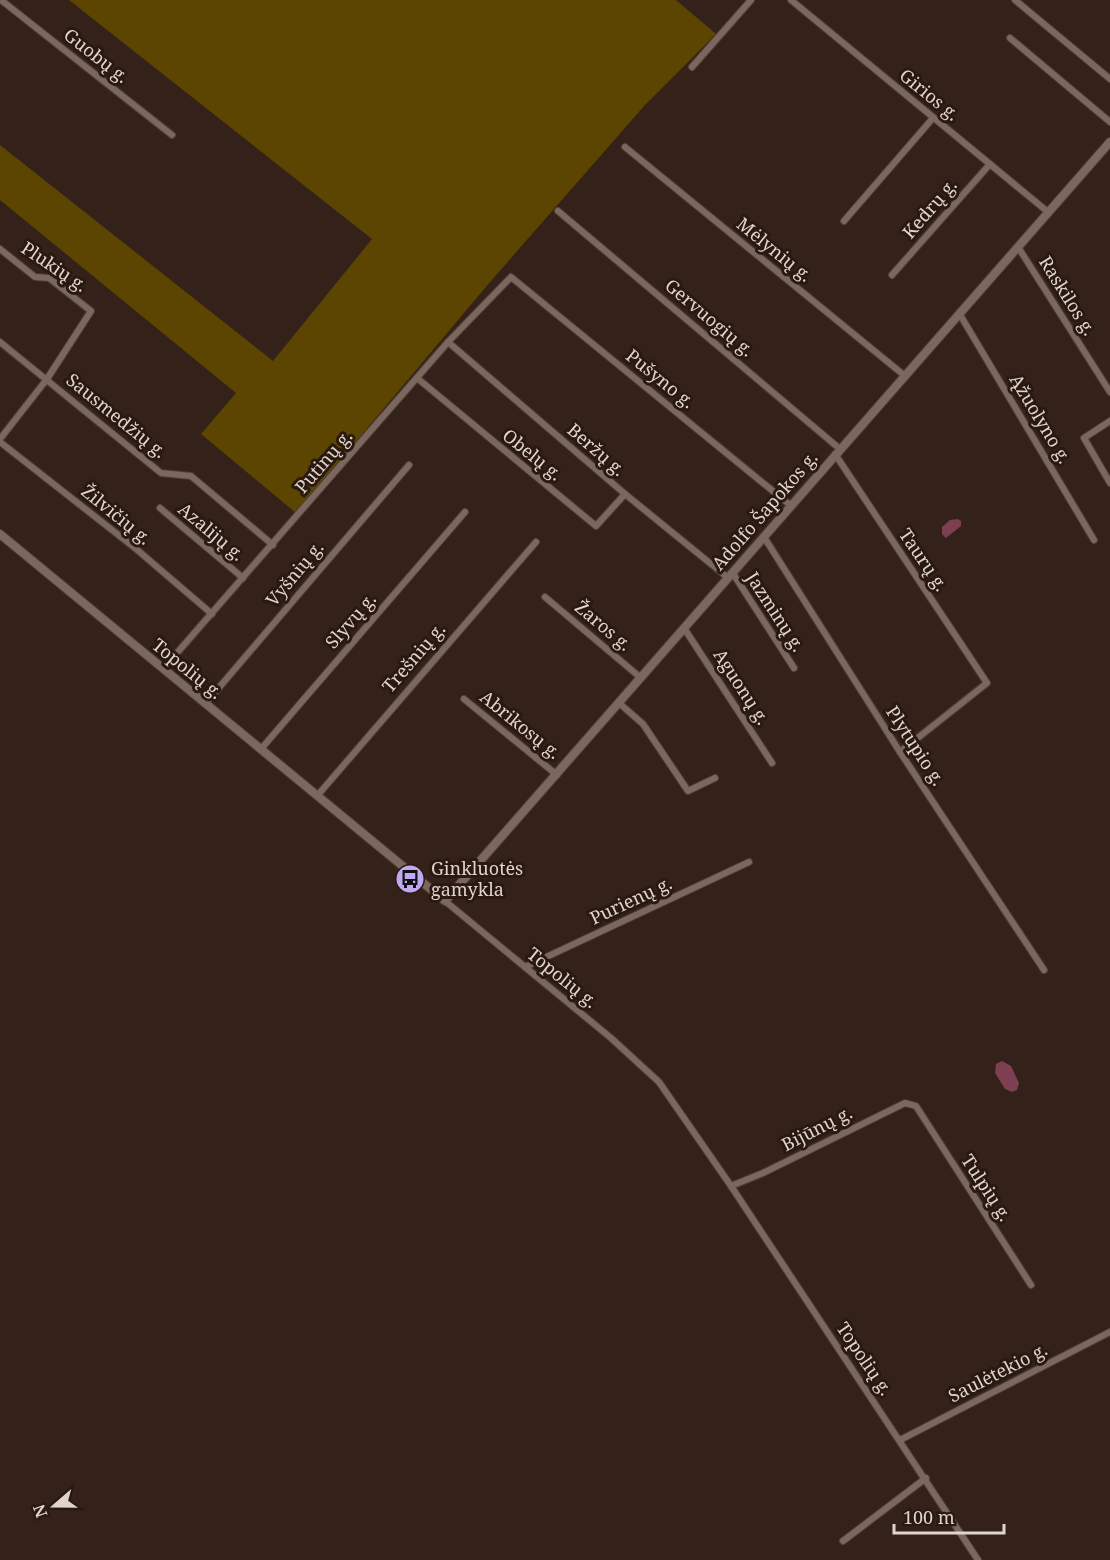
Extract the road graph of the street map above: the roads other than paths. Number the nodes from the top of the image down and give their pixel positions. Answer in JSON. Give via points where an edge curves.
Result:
{"nodes":[{"id":1,"x":1,"y":0,"type":"edge"},
{"id":2,"x":751,"y":0,"type":"edge"},
{"id":3,"x":791,"y":0,"type":"edge"},
{"id":4,"x":1015,"y":0,"type":"edge"},
{"id":5,"x":1010,"y":39,"type":"dead end"},
{"id":6,"x":692,"y":67,"type":"dead end"},
{"id":7,"x":1110,"y":79,"type":"edge"},
{"id":8,"x":933,"y":118,"type":"junction"},
{"id":9,"x":1110,"y":122,"type":"edge"},
{"id":10,"x":172,"y":135,"type":"dead end"},
{"id":11,"x":1110,"y":142,"type":"edge"},
{"id":12,"x":625,"y":147,"type":"dead end"},
{"id":13,"x":990,"y":164,"type":"junction"},
{"id":14,"x":558,"y":211,"type":"dead end"},
{"id":15,"x":1048,"y":212,"type":"junction"},
{"id":16,"x":844,"y":221,"type":"dead end"},
{"id":17,"x":1018,"y":247,"type":"junction"},
{"id":18,"x":0,"y":249,"type":"edge"},
{"id":19,"x":892,"y":275,"type":"dead end"},
{"id":20,"x":511,"y":277,"type":"joint"},
{"id":21,"x":959,"y":313,"type":"junction"},
{"id":22,"x":0,"y":342,"type":"edge"},
{"id":23,"x":448,"y":342,"type":"junction"},
{"id":24,"x":904,"y":375,"type":"junction"},
{"id":25,"x":417,"y":378,"type":"junction"},
{"id":26,"x":47,"y":379,"type":"junction"},
{"id":27,"x":1110,"y":392,"type":"edge"},
{"id":28,"x":1110,"y":422,"type":"edge"},
{"id":29,"x":0,"y":439,"type":"edge"},
{"id":30,"x":837,"y":452,"type":"junction"},
{"id":31,"x":409,"y":465,"type":"dead end"},
{"id":32,"x":1110,"y":483,"type":"edge"},
{"id":33,"x":625,"y":494,"type":"junction"},
{"id":34,"x":790,"y":505,"type":"junction"},
{"id":35,"x":160,"y":508,"type":"dead end"},
{"id":36,"x":465,"y":512,"type":"dead end"},
{"id":37,"x":0,"y":534,"type":"edge"},
{"id":38,"x":764,"y":537,"type":"junction"},
{"id":39,"x":1094,"y":540,"type":"dead end"},
{"id":40,"x":536,"y":542,"type":"dead end"},
{"id":41,"x":273,"y":545,"type":"junction"},
{"id":42,"x":730,"y":574,"type":"junction"},
{"id":43,"x":243,"y":578,"type":"junction"},
{"id":44,"x":545,"y":597,"type":"dead end"},
{"id":45,"x":212,"y":614,"type":"junction"},
{"id":46,"x":684,"y":628,"type":"junction"},
{"id":47,"x":794,"y":668,"type":"dead end"},
{"id":48,"x":163,"y":669,"type":"junction"},
{"id":49,"x":641,"y":678,"type":"junction"},
{"id":50,"x":464,"y":699,"type":"dead end"},
{"id":51,"x":619,"y":703,"type":"junction"},
{"id":52,"x":205,"y":704,"type":"junction"},
{"id":53,"x":261,"y":749,"type":"junction"},
{"id":54,"x":900,"y":752,"type":"junction"},
{"id":55,"x":772,"y":763,"type":"dead end"},
{"id":56,"x":556,"y":775,"type":"junction"},
{"id":57,"x":715,"y":778,"type":"dead end"},
{"id":58,"x":317,"y":796,"type":"junction"},
{"id":59,"x":749,"y":862,"type":"dead end"},
{"id":60,"x":445,"y":901,"type":"junction"},
{"id":61,"x":525,"y":967,"type":"junction"},
{"id":62,"x":1044,"y":970,"type":"dead end"},
{"id":63,"x":916,"y":1106,"type":"joint"},
{"id":64,"x":731,"y":1186,"type":"junction"},
{"id":65,"x":1031,"y":1285,"type":"dead end"},
{"id":66,"x":1110,"y":1332,"type":"edge"},
{"id":67,"x":900,"y":1440,"type":"junction"},
{"id":68,"x":926,"y":1478,"type":"junction"},
{"id":69,"x":843,"y":1541,"type":"dead end"},
{"id":70,"x":978,"y":1560,"type":"edge"}],
"edges":[{"from":1,"to":10,"type":"street","name":"Guobų g."},
{"from":2,"to":6,"type":"street"},
{"from":3,"to":8,"type":"street","name":"Girios g."},
{"from":4,"to":7,"type":"street"},
{"from":5,"to":9,"type":"street"},
{"from":8,"to":13,"type":"street","name":"Girios g."},
{"from":8,"to":16,"type":"street"},
{"from":11,"to":15,"type":"street","name":"Adolfo Šapokos g."},
{"from":12,"to":24,"type":"street","name":"Mėlynių g."},
{"from":13,"to":15,"type":"street","name":"Girios g."},
{"from":13,"to":19,"type":"street","name":"Kedrų g."},
{"from":14,"to":30,"type":"street","name":"Gervuogių g."},
{"from":15,"to":17,"type":"street","name":"Adolfo Šapokos g."},
{"from":17,"to":21,"type":"street","name":"Adolfo Šapokos g."},
{"from":17,"to":27,"type":"street","name":"Raskilos g."},
{"from":18,"to":26,"type":"street","name":"Plukių g.","via":[[35,277],[49,278],[91,311]]},
{"from":20,"to":23,"type":"street","name":"Putinų g."},
{"from":20,"to":34,"type":"street","name":"Pušyno g."},
{"from":21,"to":24,"type":"street","name":"Adolfo Šapokos g."},
{"from":21,"to":39,"type":"street","name":"Ąžuolyno g."},
{"from":22,"to":26,"type":"street","name":"Sausmedžių g."},
{"from":23,"to":25,"type":"street","name":"Putinų g."},
{"from":23,"to":33,"type":"street","name":"Beržų g."},
{"from":24,"to":30,"type":"street","name":"Adolfo Šapokos g."},
{"from":25,"to":33,"type":"street","name":"Obelų g.","via":[[596,526]]},
{"from":25,"to":41,"type":"street","name":"Putinų g."},
{"from":26,"to":29,"type":"street"},
{"from":26,"to":41,"type":"street","name":"Sausmedžių g.","via":[[161,473],[191,476]]},
{"from":28,"to":32,"type":"street","via":[[1084,438]]},
{"from":29,"to":45,"type":"street","name":"Žilvičių g."},
{"from":30,"to":34,"type":"street","name":"Adolfo Šapokos g."},
{"from":30,"to":54,"type":"street","name":"Taurų g.","via":[[987,683]]},
{"from":31,"to":52,"type":"street","name":"Vyšnių g."},
{"from":33,"to":42,"type":"street","name":"Beržų g."},
{"from":34,"to":38,"type":"street","name":"Adolfo Šapokos g."},
{"from":35,"to":43,"type":"street","name":"Azalijų g."},
{"from":36,"to":53,"type":"street","name":"Slyvų g."},
{"from":37,"to":48,"type":"street","name":"Topolių g."},
{"from":38,"to":42,"type":"street","name":"Adolfo Šapokos g."},
{"from":38,"to":54,"type":"street","name":"Plytupio g."},
{"from":40,"to":58,"type":"street","name":"Trešnių g."},
{"from":41,"to":43,"type":"street","name":"Putinų g."},
{"from":42,"to":46,"type":"street","name":"Adolfo Šapokos g."},
{"from":42,"to":47,"type":"street","name":"Jazminų g."},
{"from":43,"to":45,"type":"street","name":"Putinų g."},
{"from":44,"to":49,"type":"street","name":"Žaros g."},
{"from":45,"to":48,"type":"street","name":"Putinų g."},
{"from":46,"to":49,"type":"street","name":"Adolfo Šapokos g."},
{"from":46,"to":55,"type":"street","name":"Aguonų g."},
{"from":48,"to":52,"type":"street","name":"Topolių g."},
{"from":49,"to":51,"type":"street","name":"Adolfo Šapokos g."},
{"from":50,"to":56,"type":"street","name":"Abrikosų g."},
{"from":51,"to":56,"type":"street","name":"Adolfo Šapokos g."},
{"from":51,"to":57,"type":"street","via":[[644,725],[688,791]]},
{"from":52,"to":53,"type":"street","name":"Topolių g."},
{"from":53,"to":58,"type":"street","name":"Topolių g."},
{"from":54,"to":62,"type":"street","name":"Plytupio g."},
{"from":56,"to":60,"type":"street","name":"Adolfo Šapokos g."},
{"from":58,"to":60,"type":"street","name":"Topolių g."},
{"from":59,"to":61,"type":"street","name":"Purienų g."},
{"from":60,"to":61,"type":"street","name":"Topolių g."},
{"from":61,"to":64,"type":"street","name":"Topolių g.","via":[[659,1082]]},
{"from":63,"to":64,"type":"street","name":"Bijūnų g.","via":[[905,1103]]},
{"from":63,"to":65,"type":"street","name":"Tulpių g."},
{"from":64,"to":67,"type":"street","name":"Topolių g."},
{"from":66,"to":67,"type":"street","name":"Saulėtekio g."},
{"from":67,"to":68,"type":"street","name":"Topolių g."},
{"from":68,"to":69,"type":"street"},
{"from":68,"to":70,"type":"street","name":"Topolių g."}]}
